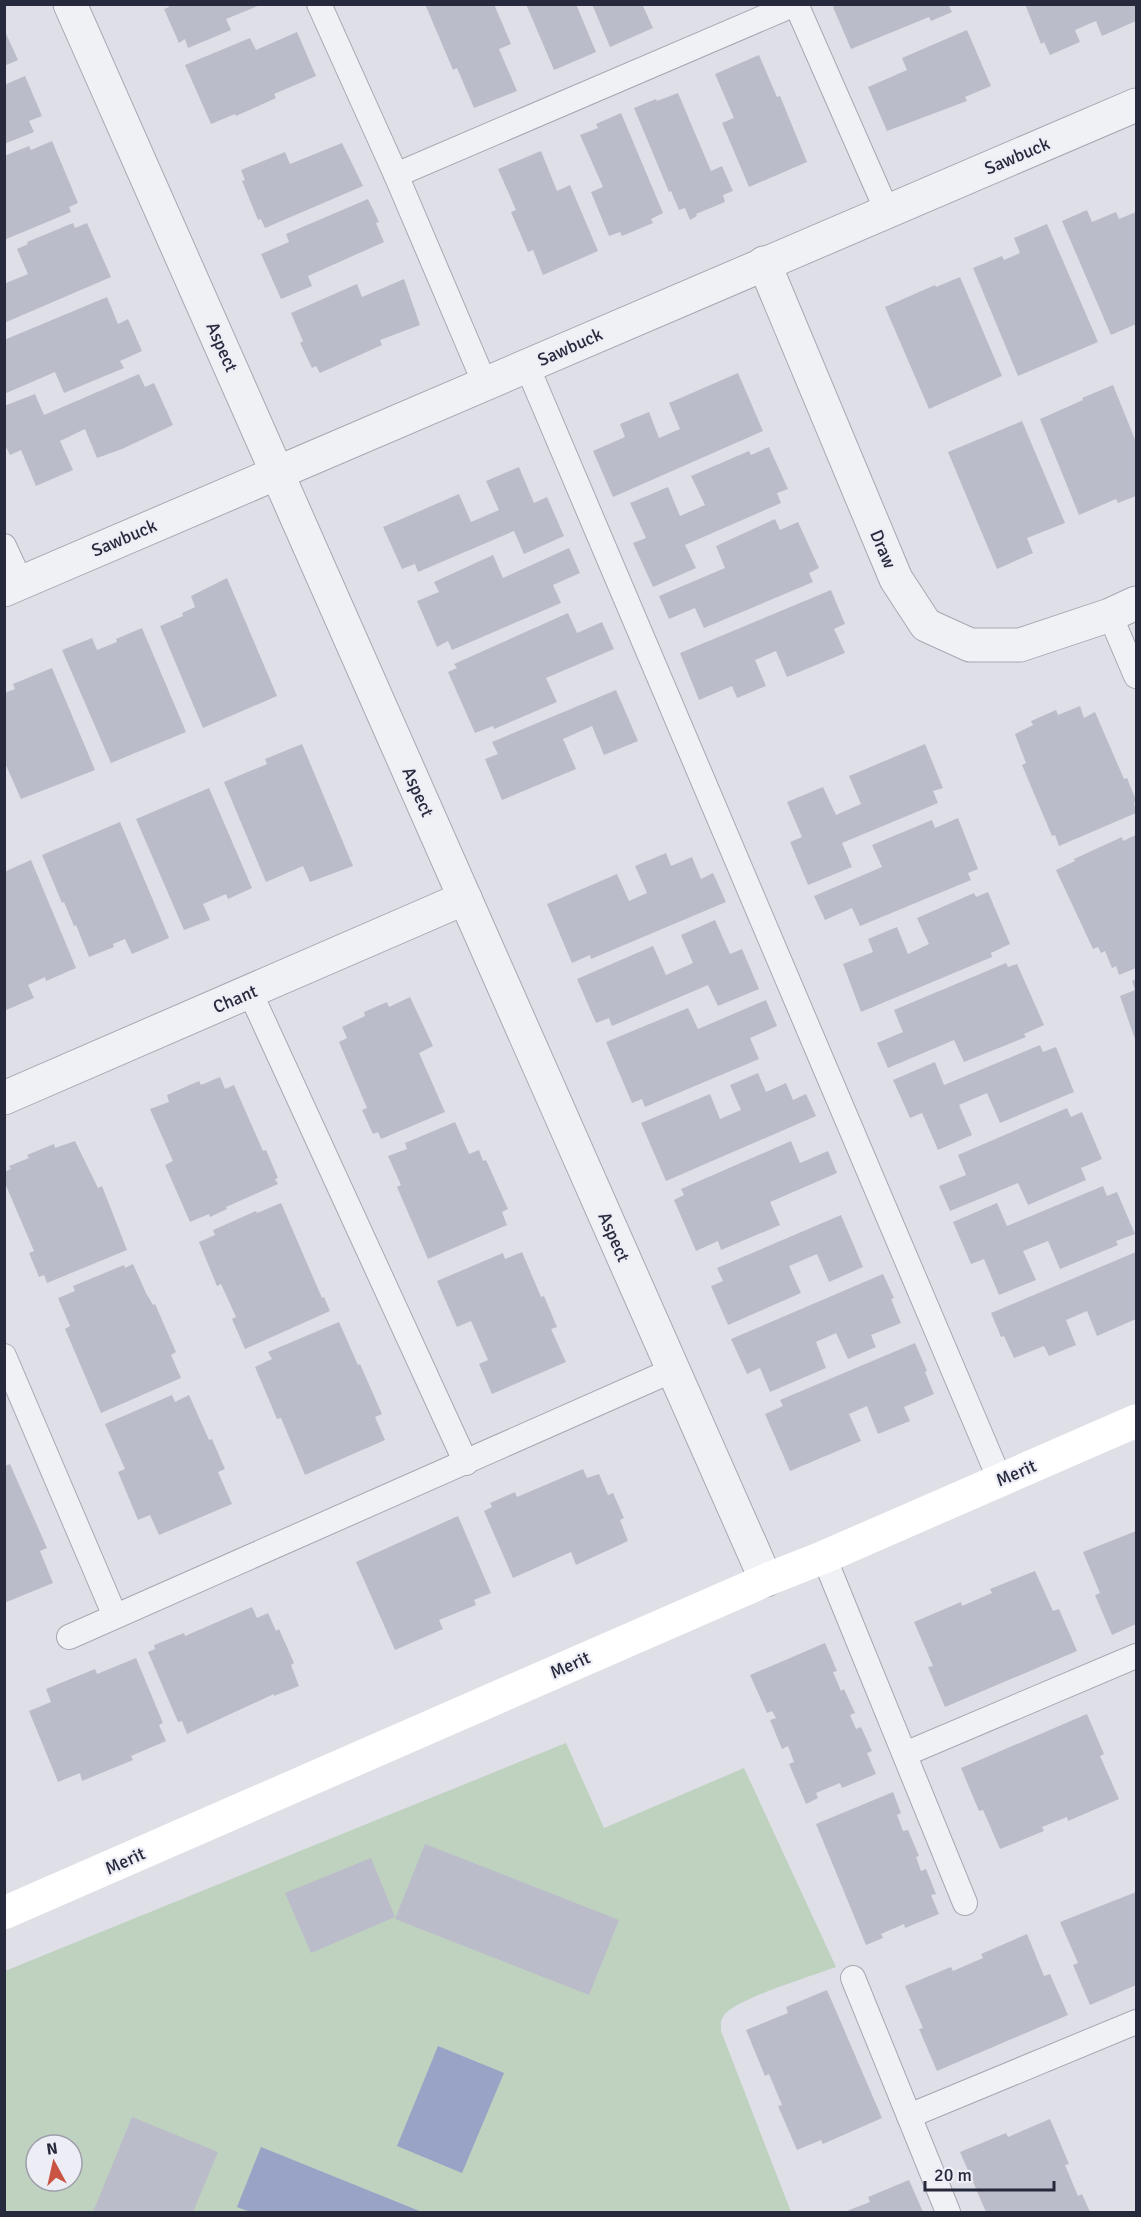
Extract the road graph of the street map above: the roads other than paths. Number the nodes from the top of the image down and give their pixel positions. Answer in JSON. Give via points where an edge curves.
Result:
{"nodes":[{"id":1,"x":70,"y":4,"type":"edge"},
{"id":2,"x":319,"y":4,"type":"edge"},
{"id":3,"x":795,"y":4,"type":"edge"},
{"id":4,"x":1137,"y":105,"type":"edge"},
{"id":5,"x":396,"y":175,"type":"junction"},
{"id":6,"x":887,"y":211,"type":"junction"},
{"id":7,"x":764,"y":263,"type":"junction"},
{"id":8,"x":527,"y":366,"type":"junction"},
{"id":9,"x":485,"y":384,"type":"junction"},
{"id":10,"x":277,"y":473,"type":"junction"},
{"id":11,"x":4,"y":546,"type":"edge"},
{"id":12,"x":13,"y":586,"type":"edge"},
{"id":13,"x":1123,"y":609,"type":"edge"},
{"id":14,"x":1137,"y":676,"type":"edge"},
{"id":15,"x":465,"y":898,"type":"junction"},
{"id":16,"x":250,"y":992,"type":"junction"},
{"id":17,"x":4,"y":1098,"type":"edge"},
{"id":18,"x":4,"y":1356,"type":"edge"},
{"id":19,"x":673,"y":1370,"type":"junction"},
{"id":20,"x":1137,"y":1421,"type":"edge"},
{"id":21,"x":466,"y":1463,"type":"junction"},
{"id":22,"x":1000,"y":1480,"type":"junction"},
{"id":23,"x":824,"y":1557,"type":"junction"},
{"id":24,"x":766,"y":1580,"type":"junction"},
{"id":25,"x":115,"y":1616,"type":"junction"},
{"id":26,"x":69,"y":1636,"type":"dead end"},
{"id":27,"x":1137,"y":1656,"type":"edge"},
{"id":28,"x":905,"y":1754,"type":"junction"},
{"id":29,"x":965,"y":1903,"type":"dead end"},
{"id":30,"x":4,"y":1913,"type":"edge"},
{"id":31,"x":853,"y":1978,"type":"dead end"},
{"id":32,"x":1137,"y":2022,"type":"edge"},
{"id":33,"x":909,"y":2116,"type":"junction"},
{"id":34,"x":948,"y":2212,"type":"edge"}],
"edges":[{"from":1,"to":10,"type":"street","name":"Aspect"},
{"from":2,"to":5,"type":"lane"},
{"from":3,"to":5,"type":"lane"},
{"from":3,"to":6,"type":"lane"},
{"from":4,"to":6,"type":"street","name":"Sawbuck"},
{"from":5,"to":9,"type":"lane"},
{"from":6,"to":7,"type":"street","name":"Sawbuck"},
{"from":7,"to":8,"type":"street","name":"Sawbuck"},
{"from":7,"to":13,"type":"street","name":"Draw","via":[[896,579],[926,625],[970,645],[1020,645]]},
{"from":8,"to":9,"type":"street","name":"Sawbuck"},
{"from":8,"to":22,"type":"lane"},
{"from":9,"to":10,"type":"street","name":"Sawbuck"},
{"from":10,"to":12,"type":"street","name":"Sawbuck"},
{"from":10,"to":15,"type":"street","name":"Aspect"},
{"from":11,"to":12,"type":"lane"},
{"from":13,"to":14,"type":"lane"},
{"from":15,"to":16,"type":"street","name":"Chant"},
{"from":15,"to":19,"type":"street","name":"Aspect"},
{"from":16,"to":17,"type":"street","name":"Chant"},
{"from":16,"to":21,"type":"lane"},
{"from":18,"to":25,"type":"lane"},
{"from":19,"to":21,"type":"lane"},
{"from":19,"to":24,"type":"street","name":"Aspect"},
{"from":20,"to":22,"type":"street","name":"Merit"},
{"from":21,"to":25,"type":"lane"},
{"from":22,"to":23,"type":"street","name":"Merit"},
{"from":23,"to":24,"type":"street","name":"Merit"},
{"from":23,"to":28,"type":"lane"},
{"from":24,"to":30,"type":"street","name":"Merit"},
{"from":25,"to":26,"type":"lane"},
{"from":27,"to":28,"type":"lane"},
{"from":28,"to":29,"type":"lane"},
{"from":31,"to":33,"type":"lane"},
{"from":32,"to":33,"type":"lane"},
{"from":33,"to":34,"type":"lane"}]}
